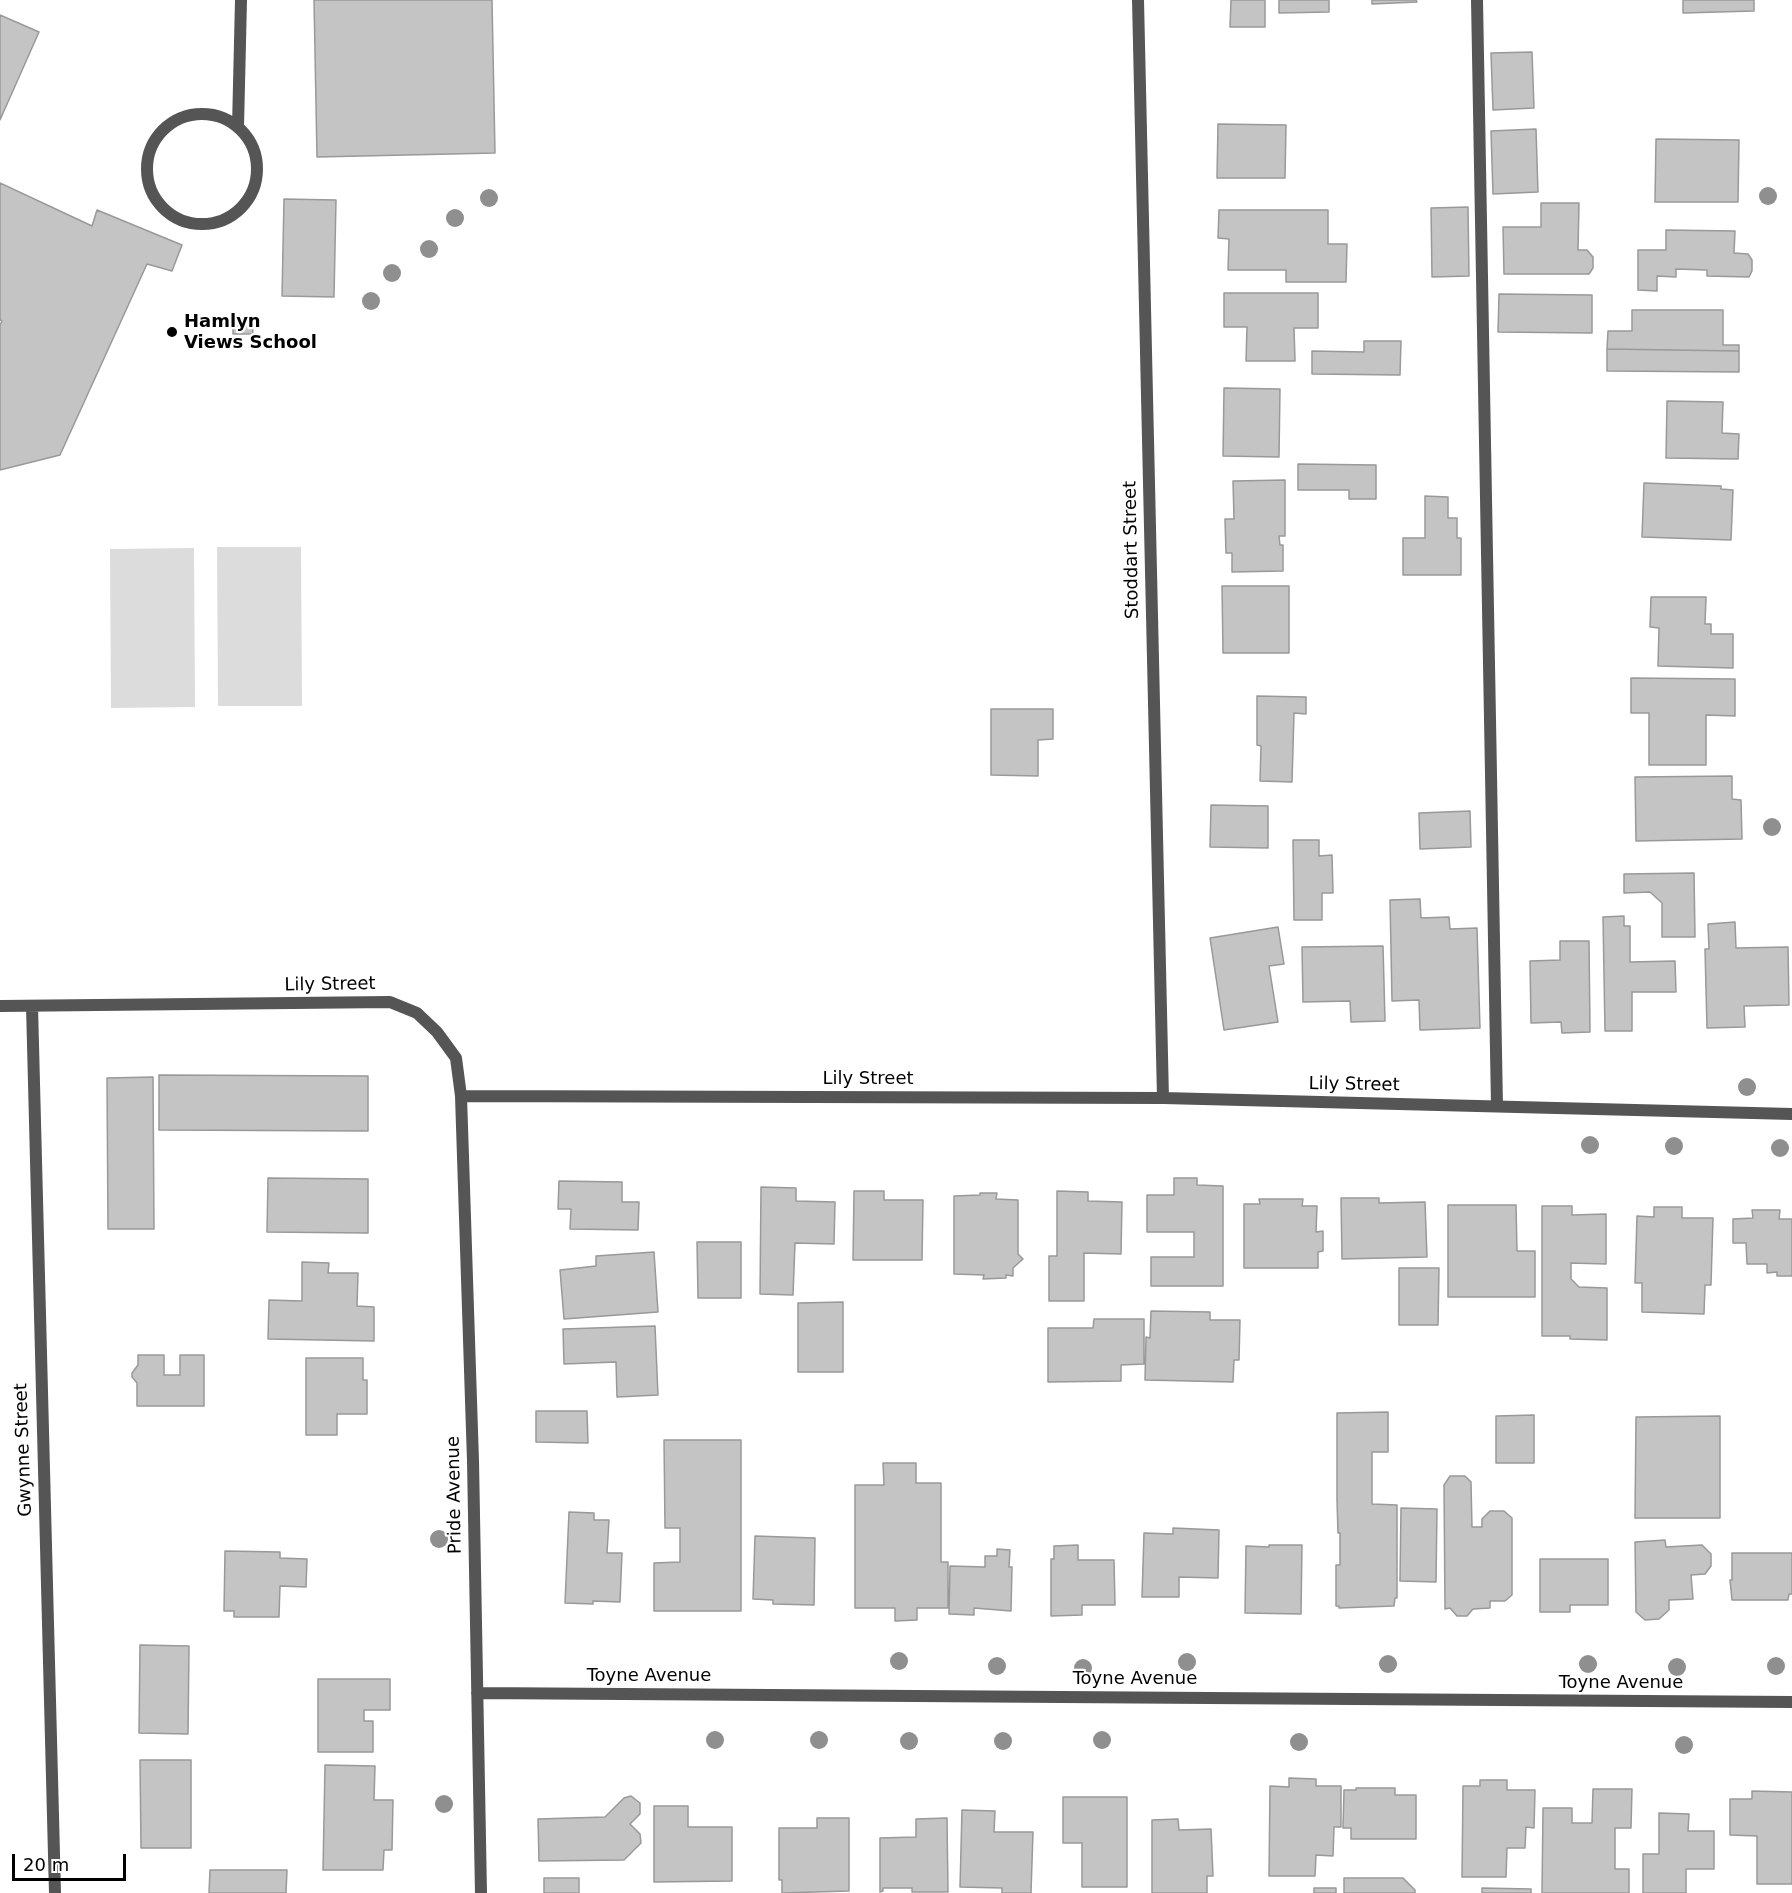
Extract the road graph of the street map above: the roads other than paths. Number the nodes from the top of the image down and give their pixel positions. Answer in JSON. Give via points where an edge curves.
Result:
{"nodes":[{"id":1,"x":241,"y":0,"type":"edge"},
{"id":2,"x":1138,"y":0,"type":"edge"},
{"id":3,"x":1477,"y":0,"type":"edge"},
{"id":4,"x":238,"y":127,"type":"junction"},
{"id":5,"x":0,"y":1006,"type":"edge"},
{"id":6,"x":32,"y":1006,"type":"junction"},
{"id":7,"x":461,"y":1096,"type":"junction"},
{"id":8,"x":1163,"y":1098,"type":"junction"},
{"id":9,"x":1497,"y":1107,"type":"junction"},
{"id":10,"x":1792,"y":1114,"type":"edge"},
{"id":11,"x":477,"y":1693,"type":"junction"},
{"id":12,"x":1792,"y":1702,"type":"edge"},
{"id":13,"x":54,"y":1893,"type":"edge"},
{"id":14,"x":481,"y":1893,"type":"edge"}],
"edges":[{"from":1,"to":4,"type":"street"},
{"from":2,"to":8,"type":"street","name":"Stoddart Street"},
{"from":3,"to":9,"type":"street"},
{"from":4,"to":4,"type":"street","via":[[205,114],[187,116],[158,136],[149,153],[147,171],[151,189],[174,216],[191,222],[226,219],[252,193],[257,176],[256,158],[250,141]]},
{"from":5,"to":6,"type":"street","name":"Lily Street"},
{"from":6,"to":7,"type":"street","name":"Lily Street","via":[[390,1002],[417,1012],[437,1032],[456,1058]]},
{"from":6,"to":13,"type":"street","name":"Gwynne Street"},
{"from":7,"to":8,"type":"street","name":"Lily Street"},
{"from":7,"to":11,"type":"street","name":"Pride Avenue"},
{"from":8,"to":9,"type":"street","name":"Lily Street"},
{"from":9,"to":10,"type":"street","name":"Lily Street"},
{"from":11,"to":12,"type":"street","name":"Toyne Avenue"},
{"from":11,"to":14,"type":"street","name":"Pride Avenue"}]}
